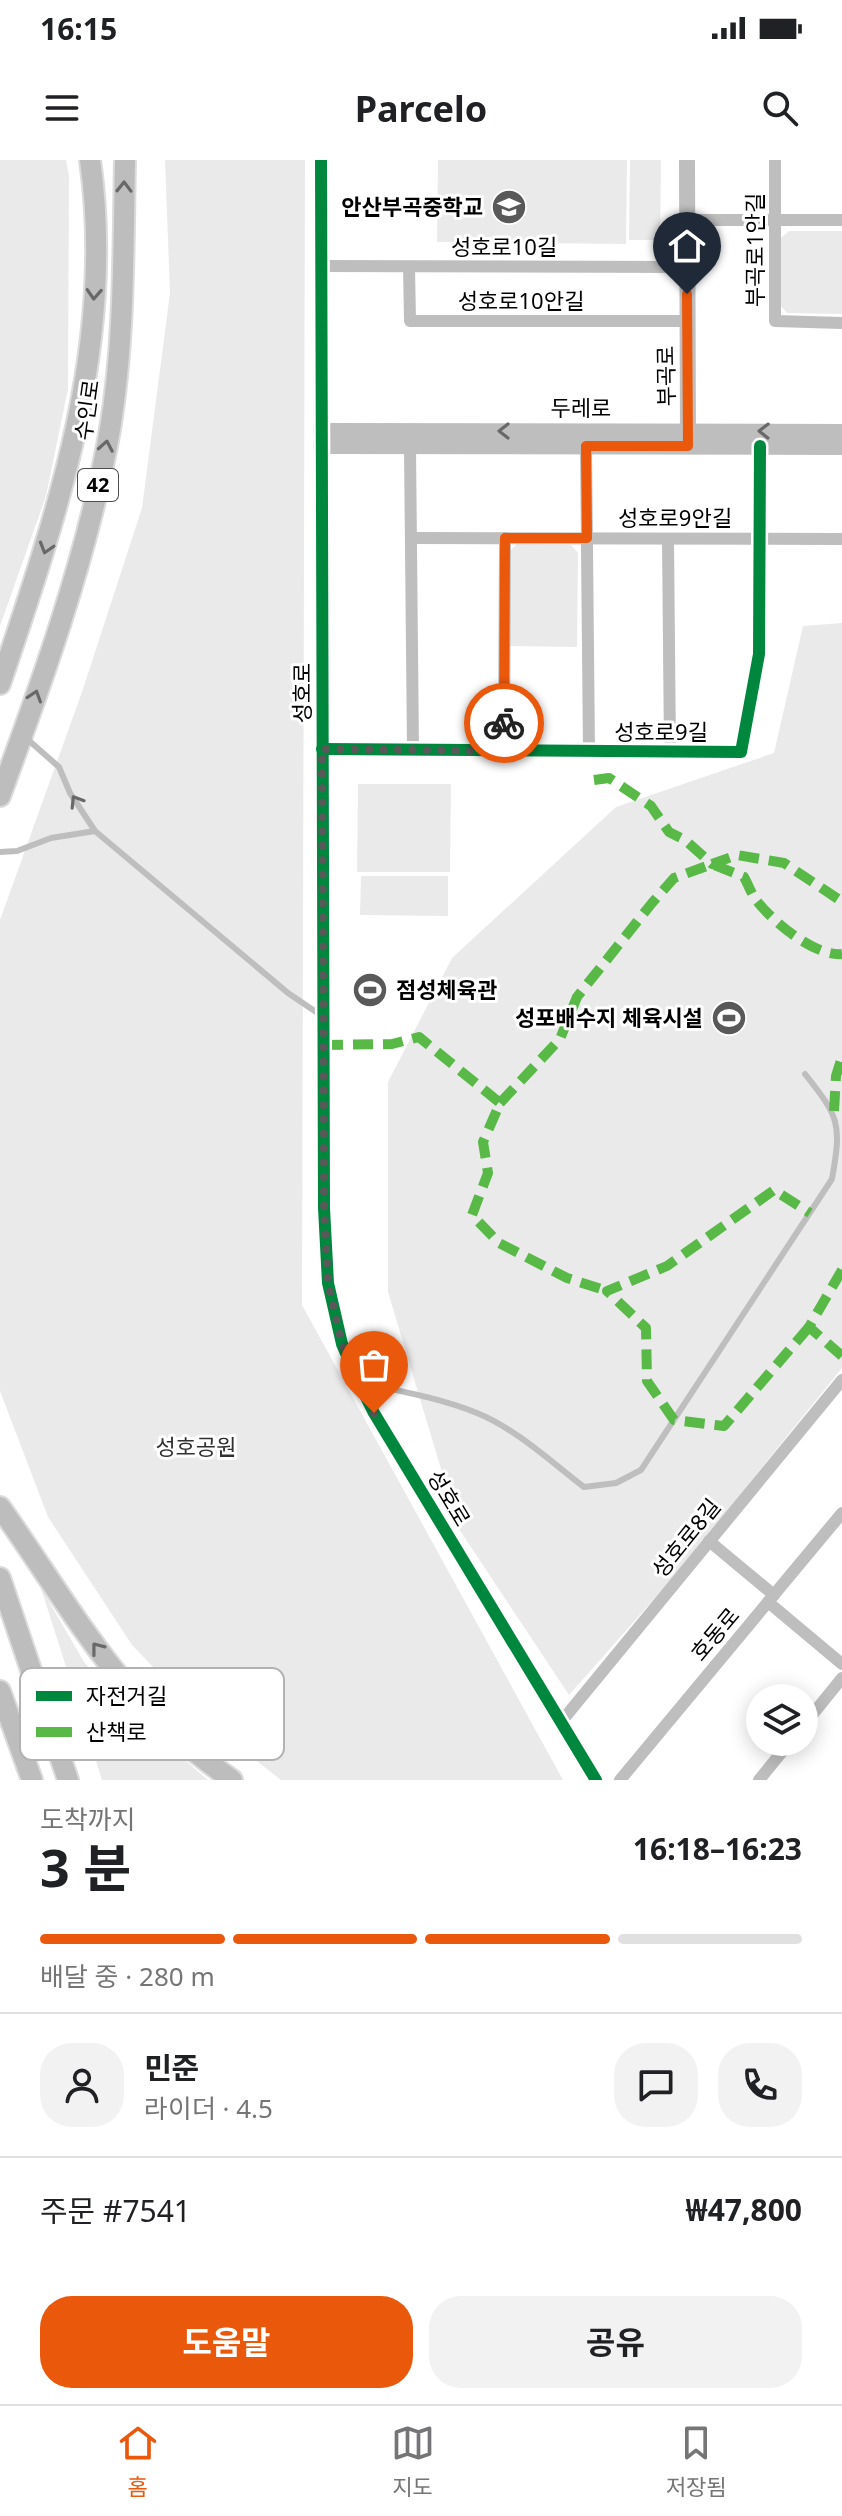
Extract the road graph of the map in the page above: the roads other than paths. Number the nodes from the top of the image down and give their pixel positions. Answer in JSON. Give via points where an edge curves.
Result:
{"nodes":[{"id":1,"x":90,"y":160,"type":"edge"},
{"id":2,"x":125,"y":160,"type":"edge"},
{"id":3,"x":321,"y":160,"type":"edge"},
{"id":4,"x":687,"y":160,"type":"edge"},
{"id":5,"x":775,"y":160,"type":"edge"},
{"id":6,"x":687,"y":220,"type":"junction"},
{"id":7,"x":774,"y":220,"type":"junction"},
{"id":8,"x":842,"y":220,"type":"edge"},
{"id":9,"x":321,"y":266,"type":"junction"},
{"id":10,"x":409,"y":267,"type":"junction"},
{"id":11,"x":686,"y":267,"type":"junction"},
{"id":12,"x":687,"y":321,"type":"junction"},
{"id":13,"x":842,"y":323,"type":"edge"},
{"id":14,"x":842,"y":432,"type":"edge"},
{"id":15,"x":321,"y":438,"type":"junction"},
{"id":16,"x":688,"y":438,"type":"junction"},
{"id":17,"x":586,"y":446,"type":"junction"},
{"id":18,"x":760,"y":446,"type":"junction"},
{"id":19,"x":410,"y":447,"type":"junction"},
{"id":20,"x":842,"y":447,"type":"edge"},
{"id":21,"x":411,"y":538,"type":"junction"},
{"id":22,"x":505,"y":538,"type":"junction"},
{"id":23,"x":587,"y":538,"type":"junction"},
{"id":24,"x":668,"y":539,"type":"junction"},
{"id":25,"x":760,"y":539,"type":"junction"},
{"id":26,"x":842,"y":539,"type":"edge"},
{"id":27,"x":0,"y":684,"type":"edge"},
{"id":28,"x":22,"y":734,"type":"junction"},
{"id":29,"x":322,"y":749,"type":"junction"},
{"id":30,"x":413,"y":750,"type":"junction"},
{"id":31,"x":504,"y":751,"type":"junction"},
{"id":32,"x":589,"y":752,"type":"junction"},
{"id":33,"x":670,"y":752,"type":"junction"},
{"id":34,"x":0,"y":796,"type":"edge"},
{"id":35,"x":95,"y":831,"type":"junction"},
{"id":36,"x":0,"y":852,"type":"edge"},
{"id":37,"x":323,"y":1016,"type":"junction"},
{"id":38,"x":805,"y":1074,"type":"dead end"},
{"id":39,"x":842,"y":1380,"type":"edge"},
{"id":40,"x":359,"y":1383,"type":"junction"},
{"id":41,"x":0,"y":1507,"type":"edge"},
{"id":42,"x":842,"y":1513,"type":"edge"},
{"id":43,"x":709,"y":1541,"type":"junction"},
{"id":44,"x":0,"y":1578,"type":"edge"},
{"id":45,"x":771,"y":1599,"type":"junction"},
{"id":46,"x":842,"y":1664,"type":"edge"},
{"id":47,"x":30,"y":1668,"type":"edge"},
{"id":48,"x":112,"y":1668,"type":"edge"},
{"id":49,"x":842,"y":1678,"type":"edge"},
{"id":50,"x":0,"y":1691,"type":"edge"},
{"id":51,"x":818,"y":1708,"type":"edge"},
{"id":52,"x":561,"y":1722,"type":"junction"},
{"id":53,"x":20,"y":1747,"type":"edge"},
{"id":54,"x":779,"y":1756,"type":"edge"},
{"id":55,"x":25,"y":1760,"type":"edge"},
{"id":56,"x":61,"y":1760,"type":"edge"},
{"id":57,"x":205,"y":1760,"type":"edge"},
{"id":58,"x":32,"y":1780,"type":"edge"},
{"id":59,"x":68,"y":1780,"type":"edge"},
{"id":60,"x":232,"y":1780,"type":"edge"},
{"id":61,"x":596,"y":1780,"type":"edge"},
{"id":62,"x":620,"y":1780,"type":"edge"},
{"id":63,"x":759,"y":1780,"type":"edge"}],
"edges":[{"from":1,"to":27,"type":"highway","name":"수인로","number":"42","one_way":true,"via":[[96,253],[92,344],[47,547]]},
{"from":28,"to":2,"type":"highway","name":"수인로","number":"42","one_way":true,"via":[[84,545],[107,445],[122,336]]},
{"from":3,"to":9,"type":"street","name":"성호로"},
{"from":4,"to":6,"type":"street","name":"부곡로"},
{"from":5,"to":7,"type":"street","name":"부곡로1안길"},
{"from":6,"to":7,"type":"street"},
{"from":6,"to":11,"type":"street","name":"부곡로"},
{"from":7,"to":8,"type":"street"},
{"from":7,"to":13,"type":"street","name":"부곡로1안길","via":[[775,321]]},
{"from":9,"to":10,"type":"street","name":"성호로10길"},
{"from":9,"to":15,"type":"street","name":"성호로"},
{"from":10,"to":11,"type":"street","name":"성호로10길"},
{"from":10,"to":12,"type":"street","name":"성호로10안길","via":[[410,321]]},
{"from":11,"to":12,"type":"street","name":"부곡로"},
{"from":12,"to":16,"type":"street","name":"부곡로"},
{"from":14,"to":16,"type":"street","name":"두레로","one_way":true},
{"from":16,"to":15,"type":"street","name":"두레로","one_way":true},
{"from":15,"to":19,"type":"street","name":"두레로"},
{"from":15,"to":29,"type":"street","name":"성호로"},
{"from":16,"to":17,"type":"street","name":"두레로"},
{"from":16,"to":18,"type":"street","name":"두레로"},
{"from":17,"to":19,"type":"street","name":"두레로"},
{"from":17,"to":23,"type":"street","name":"성호로9길"},
{"from":18,"to":20,"type":"street","name":"두레로"},
{"from":18,"to":25,"type":"street","name":"성호로9길"},
{"from":19,"to":21,"type":"street"},
{"from":21,"to":22,"type":"street","name":"성호로9안길"},
{"from":21,"to":30,"type":"street"},
{"from":22,"to":23,"type":"street","name":"성호로9안길"},
{"from":22,"to":31,"type":"street"},
{"from":23,"to":24,"type":"street","name":"성호로9안길"},
{"from":23,"to":32,"type":"street","name":"성호로9길"},
{"from":24,"to":25,"type":"street","name":"성호로9안길"},
{"from":24,"to":33,"type":"street","name":"성호로9길"},
{"from":25,"to":26,"type":"street","name":"성호로9안길"},
{"from":25,"to":33,"type":"street","name":"성호로9길","via":[[759,654],[741,752]]},
{"from":28,"to":34,"type":"highway","name":"수인로","number":"42"},
{"from":35,"to":28,"type":"lane","one_way":true,"via":[[59,767]]},
{"from":29,"to":30,"type":"street","name":"성호로9길"},
{"from":29,"to":37,"type":"street","name":"성호로"},
{"from":30,"to":31,"type":"street","name":"성호로9길"},
{"from":31,"to":32,"type":"street","name":"성호로9길"},
{"from":32,"to":33,"type":"street","name":"성호로9길"},
{"from":35,"to":36,"type":"lane"},
{"from":35,"to":37,"type":"lane","via":[[288,993]]},
{"from":37,"to":40,"type":"street","name":"성호로","via":[[328,1283],[342,1344]]},
{"from":38,"to":40,"type":"lane","via":[[840,1122],[832,1179],[641,1470],[616,1483],[584,1487],[520,1438],[476,1413]]},
{"from":39,"to":43,"type":"street","name":"성호로8길"},
{"from":40,"to":52,"type":"street","name":"성호로"},
{"from":48,"to":41,"type":"highway","one_way":true},
{"from":42,"to":45,"type":"street","name":"호동로"},
{"from":43,"to":45,"type":"street"},
{"from":43,"to":52,"type":"street","name":"성호로8길"},
{"from":44,"to":47,"type":"highway"},
{"from":45,"to":46,"type":"street"},
{"from":45,"to":62,"type":"street","name":"호동로"},
{"from":49,"to":51,"type":"street"},
{"from":50,"to":53,"type":"highway"},
{"from":52,"to":61,"type":"street","name":"성호로"},
{"from":54,"to":63,"type":"street"},
{"from":55,"to":58,"type":"highway"},
{"from":56,"to":59,"type":"highway"},
{"from":60,"to":57,"type":"highway","one_way":true}]}
